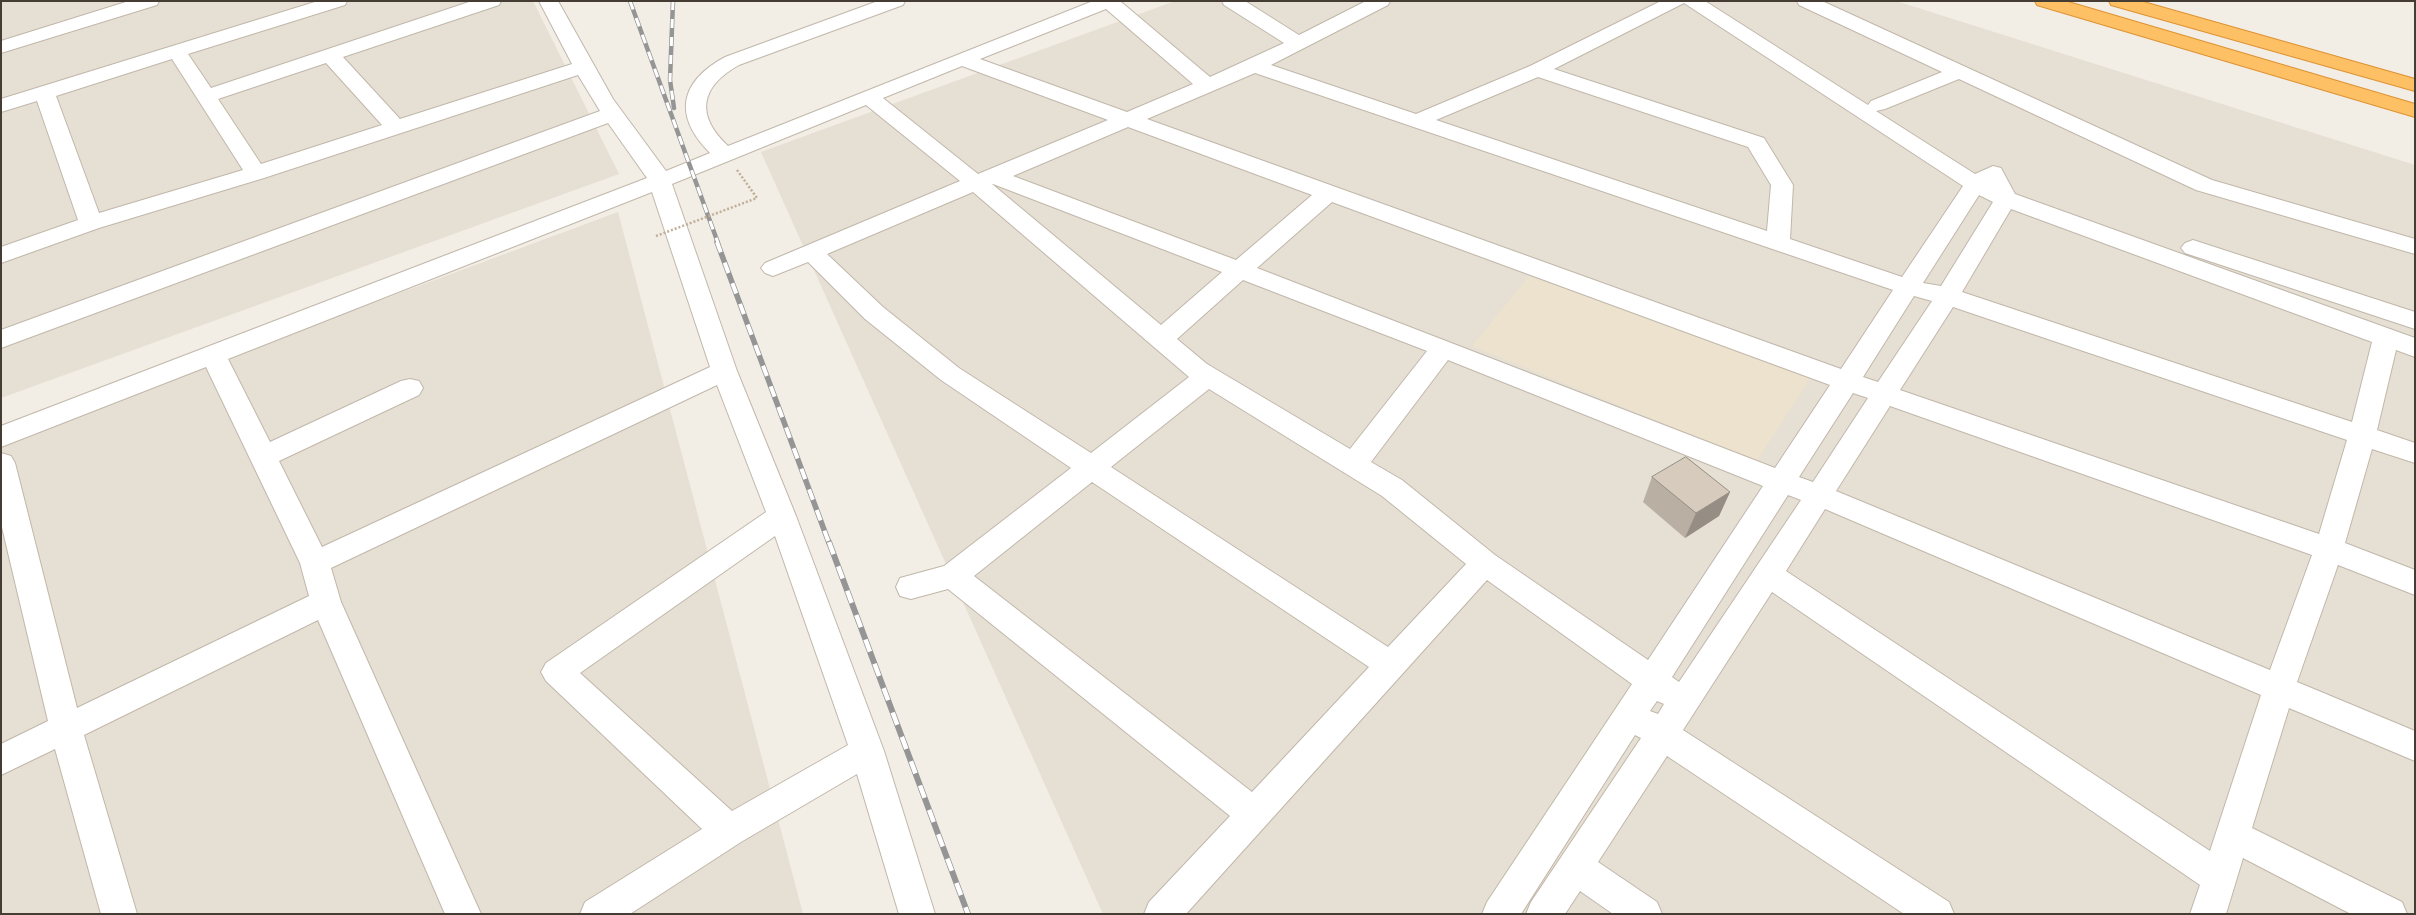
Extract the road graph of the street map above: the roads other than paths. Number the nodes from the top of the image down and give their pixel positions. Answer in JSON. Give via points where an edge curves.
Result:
{"nodes":[{"id":1,"x":119,"y":1,"type":"edge"},
{"id":2,"x":150,"y":1,"type":"edge"},
{"id":3,"x":338,"y":1,"type":"edge"},
{"id":4,"x":492,"y":1,"type":"edge"},
{"id":5,"x":548,"y":1,"type":"edge"},
{"id":6,"x":896,"y":1,"type":"edge"},
{"id":7,"x":1080,"y":1,"type":"edge"},
{"id":8,"x":1231,"y":1,"type":"edge"},
{"id":9,"x":1381,"y":1,"type":"edge"},
{"id":10,"x":1676,"y":1,"type":"edge"},
{"id":11,"x":1692,"y":1,"type":"edge"},
{"id":12,"x":1715,"y":1,"type":"edge"},
{"id":13,"x":1806,"y":1,"type":"edge"},
{"id":14,"x":2044,"y":1,"type":"edge"},
{"id":15,"x":2118,"y":1,"type":"edge"},
{"id":16,"x":1110,"y":2,"type":"edge"},
{"id":17,"x":1,"y":37,"type":"edge"},
{"id":18,"x":1298,"y":43,"type":"junction"},
{"id":19,"x":1,"y":47,"type":"edge"},
{"id":20,"x":177,"y":52,"type":"junction"},
{"id":21,"x":330,"y":55,"type":"junction"},
{"id":22,"x":962,"y":59,"type":"junction"},
{"id":23,"x":1254,"y":66,"type":"junction"},
{"id":24,"x":582,"y":67,"type":"junction"},
{"id":25,"x":1537,"y":70,"type":"junction"},
{"id":26,"x":1959,"y":72,"type":"junction"},
{"id":27,"x":1207,"y":85,"type":"junction"},
{"id":28,"x":2415,"y":85,"type":"edge"},
{"id":29,"x":45,"y":94,"type":"junction"},
{"id":30,"x":206,"y":96,"type":"junction"},
{"id":31,"x":870,"y":98,"type":"junction"},
{"id":32,"x":1878,"y":105,"type":"junction"},
{"id":33,"x":1,"y":106,"type":"edge"},
{"id":34,"x":2415,"y":111,"type":"edge"},
{"id":35,"x":612,"y":114,"type":"junction"},
{"id":36,"x":1126,"y":119,"type":"junction"},
{"id":37,"x":1416,"y":121,"type":"junction"},
{"id":38,"x":396,"y":127,"type":"junction"},
{"id":39,"x":725,"y":157,"type":"junction"},
{"id":40,"x":256,"y":173,"type":"junction"},
{"id":41,"x":657,"y":175,"type":"junction"},
{"id":42,"x":983,"y":178,"type":"junction"},
{"id":43,"x":1984,"y":179,"type":"junction"},
{"id":44,"x":1329,"y":192,"type":"junction"},
{"id":45,"x":2006,"y":199,"type":"junction"},
{"id":46,"x":91,"y":223,"type":"junction"},
{"id":47,"x":1778,"y":243,"type":"junction"},
{"id":48,"x":2415,"y":247,"type":"edge"},
{"id":49,"x":811,"y":252,"type":"junction"},
{"id":50,"x":1,"y":255,"type":"edge"},
{"id":51,"x":773,"y":268,"type":"dead end"},
{"id":52,"x":1240,"y":270,"type":"junction"},
{"id":53,"x":1908,"y":287,"type":"junction"},
{"id":54,"x":1947,"y":296,"type":"junction"},
{"id":55,"x":2415,"y":321,"type":"edge"},
{"id":56,"x":2386,"y":338,"type":"junction"},
{"id":57,"x":1,"y":339,"type":"edge"},
{"id":58,"x":1161,"y":339,"type":"junction"},
{"id":59,"x":1444,"y":348,"type":"junction"},
{"id":60,"x":2415,"y":348,"type":"edge"},
{"id":61,"x":213,"y":354,"type":"junction"},
{"id":62,"x":724,"y":371,"type":"junction"},
{"id":63,"x":1208,"y":376,"type":"junction"},
{"id":64,"x":1847,"y":381,"type":"junction"},
{"id":65,"x":410,"y":388,"type":"dead end"},
{"id":66,"x":1883,"y":392,"type":"junction"},
{"id":67,"x":1,"y":419,"type":"edge"},
{"id":68,"x":2362,"y":436,"type":"junction"},
{"id":69,"x":1,"y":437,"type":"edge"},
{"id":70,"x":2415,"y":453,"type":"edge"},
{"id":71,"x":263,"y":457,"type":"junction"},
{"id":72,"x":1,"y":463,"type":"edge"},
{"id":73,"x":1353,"y":465,"type":"junction"},
{"id":74,"x":1092,"y":469,"type":"junction"},
{"id":75,"x":1781,"y":482,"type":"junction"},
{"id":76,"x":1819,"y":495,"type":"junction"},
{"id":77,"x":782,"y":516,"type":"junction"},
{"id":78,"x":2329,"y":549,"type":"junction"},
{"id":79,"x":315,"y":563,"type":"junction"},
{"id":80,"x":1485,"y":563,"type":"junction"},
{"id":81,"x":1768,"y":574,"type":"junction"},
{"id":82,"x":953,"y":576,"type":"junction"},
{"id":83,"x":2415,"y":583,"type":"edge"},
{"id":84,"x":912,"y":587,"type":"dead end"},
{"id":85,"x":326,"y":602,"type":"junction"},
{"id":86,"x":1390,"y":665,"type":"junction"},
{"id":87,"x":1651,"y":681,"type":"junction"},
{"id":88,"x":2279,"y":688,"type":"junction"},
{"id":89,"x":1684,"y":702,"type":"junction"},
{"id":90,"x":1630,"y":713,"type":"junction"},
{"id":91,"x":66,"y":729,"type":"junction"},
{"id":92,"x":1662,"y":734,"type":"junction"},
{"id":93,"x":2415,"y":746,"type":"edge"},
{"id":94,"x":867,"y":751,"type":"junction"},
{"id":95,"x":1,"y":760,"type":"edge"},
{"id":96,"x":1254,"y":814,"type":"junction"},
{"id":97,"x":729,"y":832,"type":"junction"},
{"id":98,"x":2234,"y":836,"type":"junction"},
{"id":99,"x":1575,"y":867,"type":"junction"},
{"id":100,"x":2220,"y":878,"type":"junction"},
{"id":101,"x":119,"y":914,"type":"edge"},
{"id":102,"x":463,"y":914,"type":"edge"},
{"id":103,"x":598,"y":914,"type":"edge"},
{"id":104,"x":916,"y":914,"type":"edge"},
{"id":105,"x":1162,"y":914,"type":"edge"},
{"id":106,"x":1500,"y":914,"type":"edge"},
{"id":107,"x":1544,"y":914,"type":"edge"},
{"id":108,"x":1644,"y":914,"type":"edge"},
{"id":109,"x":1936,"y":914,"type":"edge"},
{"id":110,"x":2208,"y":914,"type":"edge"},
{"id":111,"x":2389,"y":914,"type":"edge"}],
"edges":[{"from":1,"to":17,"type":"street"},
{"from":2,"to":19,"type":"street"},
{"from":3,"to":20,"type":"street"},
{"from":4,"to":21,"type":"street"},
{"from":5,"to":24,"type":"street"},
{"from":6,"to":39,"type":"street","via":[[713,72],[702,84],[696,114],[698,125]]},
{"from":7,"to":39,"type":"street"},
{"from":8,"to":18,"type":"street"},
{"from":9,"to":18,"type":"street"},
{"from":10,"to":25,"type":"street"},
{"from":11,"to":43,"type":"street"},
{"from":12,"to":32,"type":"street"},
{"from":13,"to":26,"type":"street"},
{"from":14,"to":34,"type":"highway"},
{"from":15,"to":28,"type":"highway"},
{"from":16,"to":22,"type":"street"},
{"from":16,"to":27,"type":"street"},
{"from":18,"to":23,"type":"street"},
{"from":20,"to":29,"type":"street"},
{"from":20,"to":30,"type":"street"},
{"from":21,"to":30,"type":"street"},
{"from":21,"to":38,"type":"street"},
{"from":22,"to":31,"type":"street"},
{"from":22,"to":36,"type":"street"},
{"from":23,"to":27,"type":"street"},
{"from":23,"to":37,"type":"street"},
{"from":24,"to":35,"type":"street"},
{"from":24,"to":38,"type":"street"},
{"from":25,"to":37,"type":"street"},
{"from":25,"to":47,"type":"street","via":[[1756,143],[1782,185]]},
{"from":26,"to":32,"type":"street"},
{"from":26,"to":48,"type":"street","via":[[2204,185]]},
{"from":27,"to":36,"type":"street"},
{"from":29,"to":33,"type":"street"},
{"from":29,"to":46,"type":"street"},
{"from":30,"to":40,"type":"street"},
{"from":31,"to":39,"type":"street"},
{"from":31,"to":42,"type":"street"},
{"from":32,"to":43,"type":"street"},
{"from":35,"to":41,"type":"street"},
{"from":35,"to":57,"type":"street"},
{"from":36,"to":42,"type":"street"},
{"from":36,"to":44,"type":"street"},
{"from":37,"to":47,"type":"street"},
{"from":38,"to":40,"type":"street"},
{"from":39,"to":41,"type":"street"},
{"from":40,"to":46,"type":"street"},
{"from":41,"to":61,"type":"street"},
{"from":41,"to":62,"type":"street"},
{"from":41,"to":67,"type":"street"},
{"from":42,"to":49,"type":"street"},
{"from":42,"to":52,"type":"street"},
{"from":42,"to":58,"type":"street"},
{"from":43,"to":45,"type":"street"},
{"from":43,"to":53,"type":"street"},
{"from":43,"to":55,"type":"street"},
{"from":44,"to":52,"type":"street"},
{"from":44,"to":64,"type":"street"},
{"from":45,"to":54,"type":"street"},
{"from":45,"to":56,"type":"street"},
{"from":46,"to":50,"type":"street"},
{"from":47,"to":53,"type":"street"},
{"from":49,"to":51,"type":"street"},
{"from":49,"to":74,"type":"street","via":[[874,313],[950,374]]},
{"from":52,"to":58,"type":"street"},
{"from":52,"to":59,"type":"street"},
{"from":53,"to":54,"type":"street"},
{"from":53,"to":64,"type":"street"},
{"from":54,"to":66,"type":"street"},
{"from":54,"to":68,"type":"street"},
{"from":56,"to":60,"type":"street"},
{"from":56,"to":68,"type":"street"},
{"from":58,"to":63,"type":"street"},
{"from":59,"to":73,"type":"street"},
{"from":59,"to":75,"type":"street"},
{"from":61,"to":69,"type":"street"},
{"from":61,"to":71,"type":"street"},
{"from":62,"to":77,"type":"street"},
{"from":62,"to":79,"type":"street"},
{"from":63,"to":73,"type":"street"},
{"from":63,"to":74,"type":"street"},
{"from":64,"to":66,"type":"street"},
{"from":64,"to":75,"type":"street"},
{"from":65,"to":71,"type":"street"},
{"from":66,"to":76,"type":"street"},
{"from":66,"to":78,"type":"street"},
{"from":68,"to":70,"type":"street"},
{"from":68,"to":78,"type":"street"},
{"from":71,"to":79,"type":"street"},
{"from":72,"to":91,"type":"street"},
{"from":73,"to":80,"type":"street","via":[[1392,488]]},
{"from":74,"to":82,"type":"street"},
{"from":74,"to":86,"type":"street"},
{"from":75,"to":76,"type":"street"},
{"from":75,"to":87,"type":"street"},
{"from":76,"to":81,"type":"street"},
{"from":76,"to":88,"type":"street"},
{"from":77,"to":94,"type":"street"},
{"from":77,"to":97,"type":"street","via":[[557,672]]},
{"from":78,"to":83,"type":"street"},
{"from":78,"to":88,"type":"street"},
{"from":79,"to":85,"type":"street"},
{"from":80,"to":86,"type":"street"},
{"from":80,"to":87,"type":"street"},
{"from":81,"to":89,"type":"street"},
{"from":81,"to":100,"type":"street"},
{"from":82,"to":84,"type":"street"},
{"from":82,"to":96,"type":"street"},
{"from":85,"to":91,"type":"street"},
{"from":85,"to":102,"type":"street"},
{"from":86,"to":96,"type":"street"},
{"from":87,"to":89,"type":"street"},
{"from":87,"to":90,"type":"street"},
{"from":88,"to":93,"type":"street"},
{"from":88,"to":98,"type":"street"},
{"from":89,"to":92,"type":"street"},
{"from":90,"to":92,"type":"street"},
{"from":90,"to":106,"type":"street"},
{"from":91,"to":95,"type":"street"},
{"from":91,"to":101,"type":"street"},
{"from":92,"to":99,"type":"street"},
{"from":92,"to":109,"type":"street"},
{"from":94,"to":97,"type":"street"},
{"from":94,"to":104,"type":"street"},
{"from":96,"to":105,"type":"street"},
{"from":97,"to":103,"type":"street"},
{"from":98,"to":100,"type":"street"},
{"from":98,"to":111,"type":"street"},
{"from":99,"to":107,"type":"street"},
{"from":99,"to":108,"type":"street"},
{"from":100,"to":110,"type":"street"}]}
